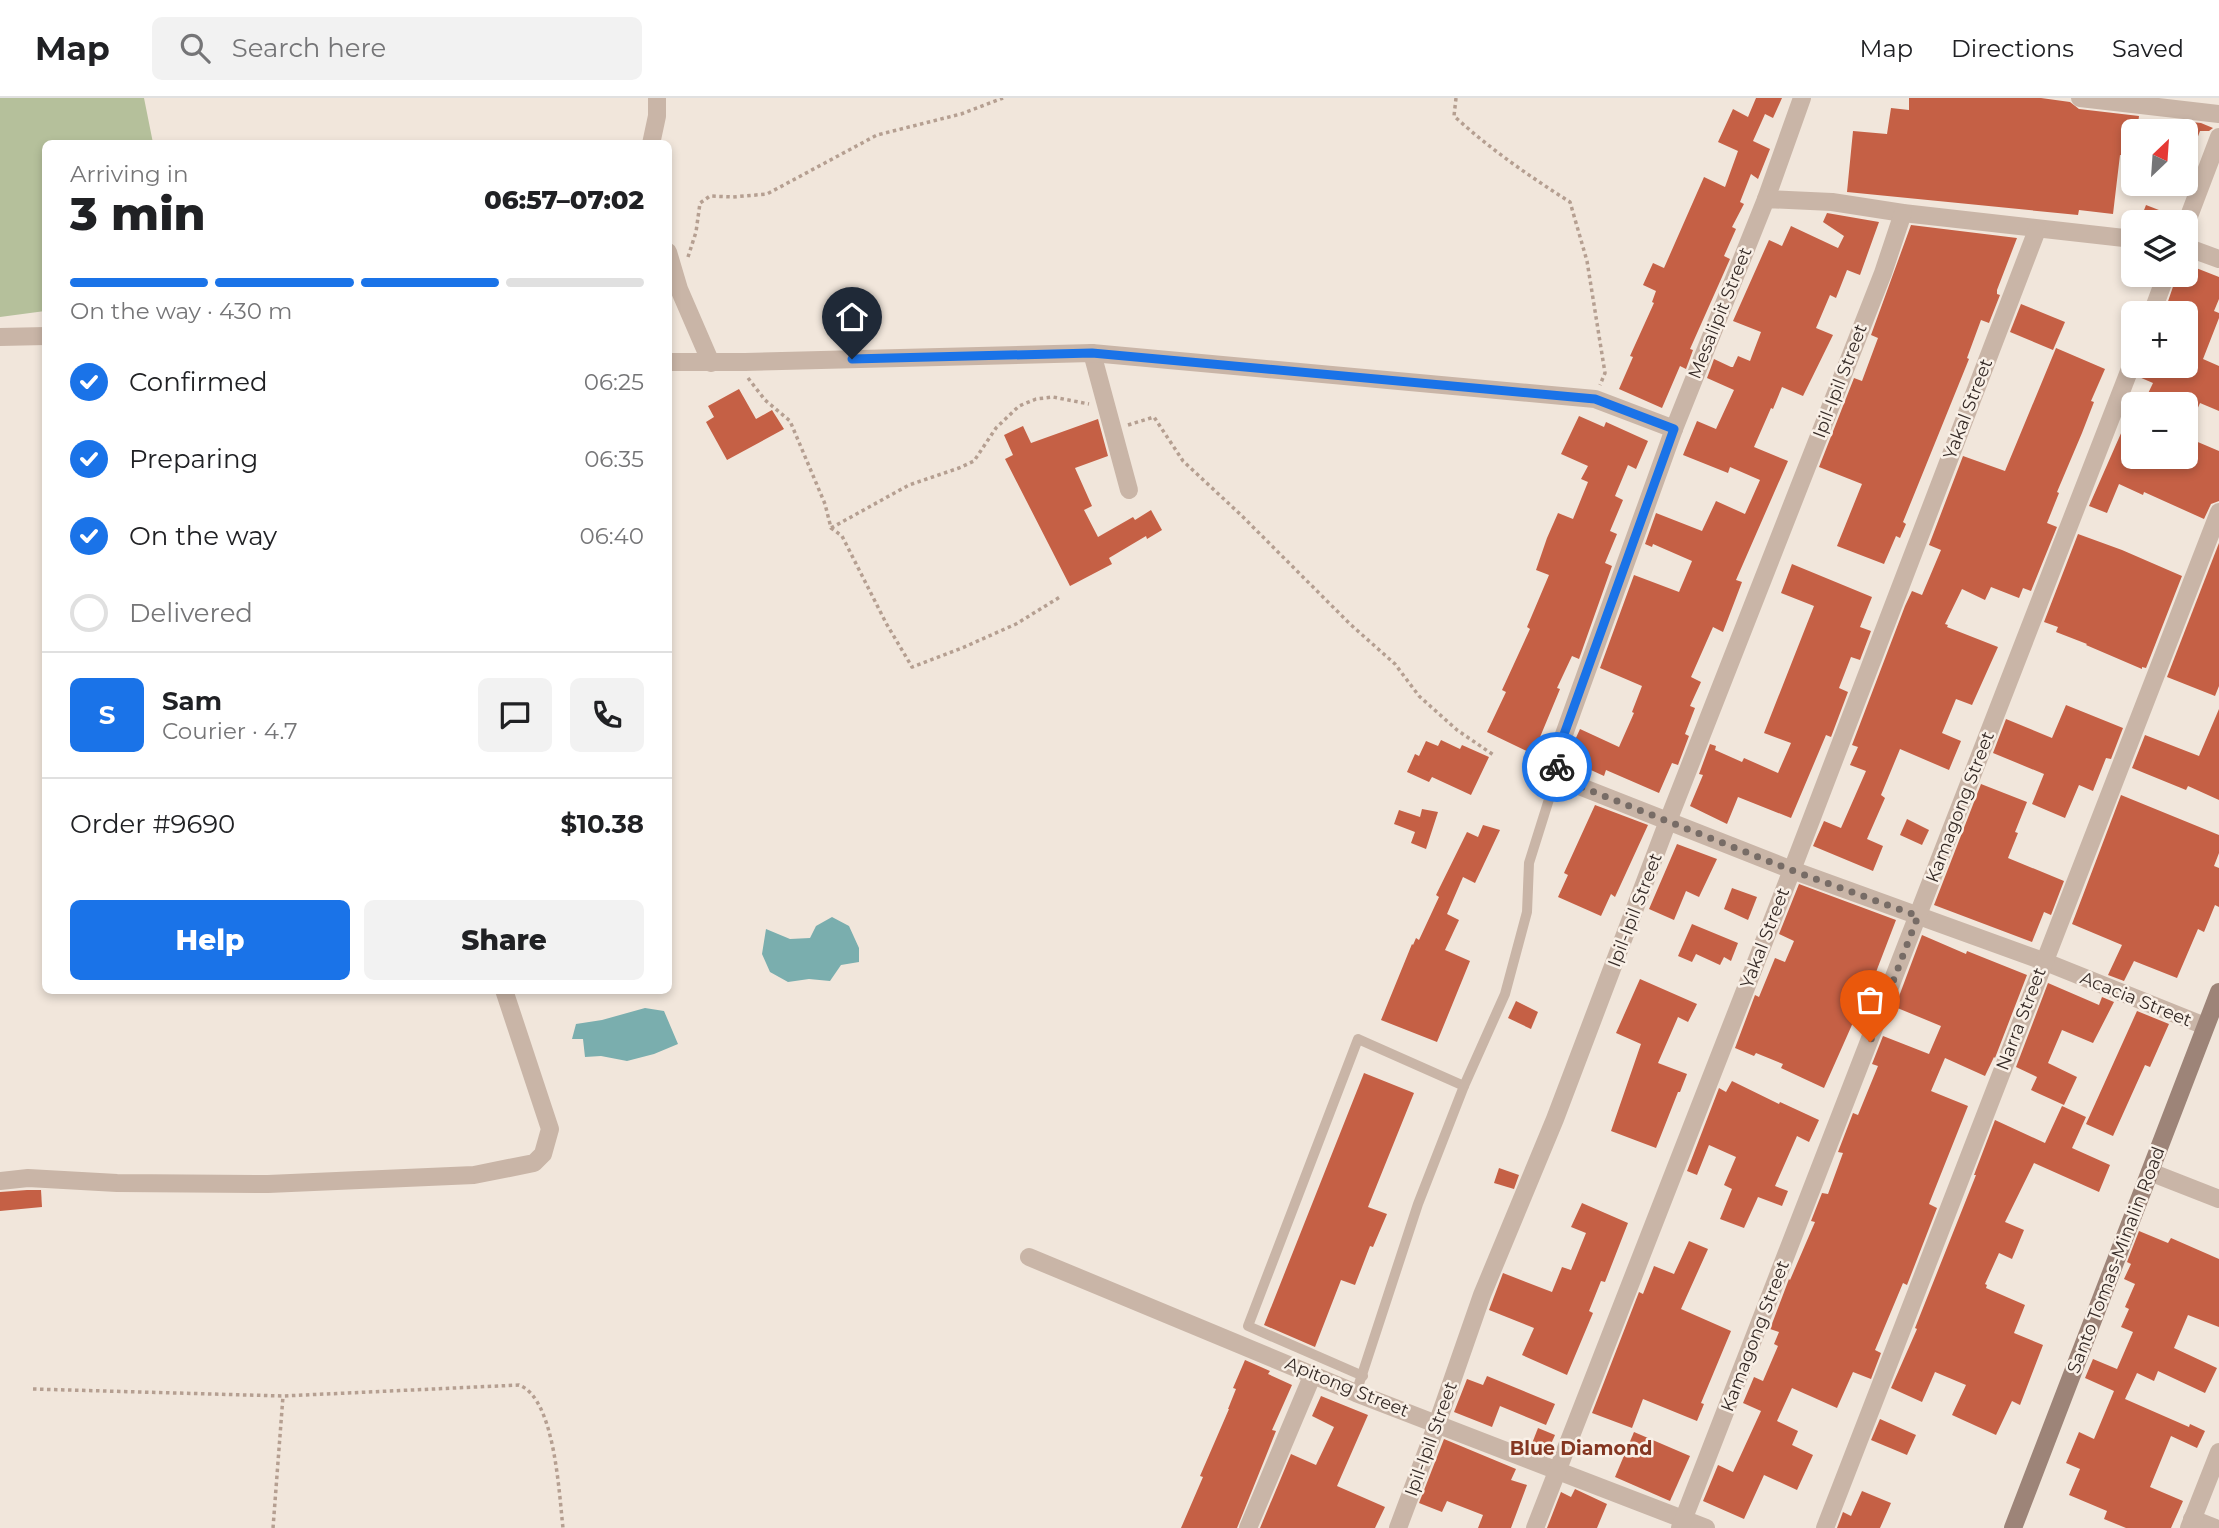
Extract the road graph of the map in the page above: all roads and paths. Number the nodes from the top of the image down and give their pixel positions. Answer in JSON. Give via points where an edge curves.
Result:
{"nodes":[{"id":1,"x":657,"y":98,"type":"edge"},
{"id":2,"x":1003,"y":98,"type":"edge"},
{"id":3,"x":1455,"y":98,"type":"edge"},
{"id":4,"x":1802,"y":98,"type":"edge"},
{"id":5,"x":2080,"y":98,"type":"edge"},
{"id":6,"x":2219,"y":114,"type":"edge"},
{"id":7,"x":2219,"y":137,"type":"edge"},
{"id":8,"x":652,"y":140,"type":"edge"},
{"id":9,"x":1766,"y":199,"type":"junction"},
{"id":10,"x":2191,"y":210,"type":"edge"},
{"id":11,"x":1903,"y":214,"type":"junction"},
{"id":12,"x":2037,"y":230,"type":"junction"},
{"id":13,"x":2121,"y":238,"type":"edge"},
{"id":14,"x":2198,"y":251,"type":"edge"},
{"id":15,"x":2219,"y":259,"type":"edge"},
{"id":16,"x":672,"y":265,"type":"edge"},
{"id":17,"x":679,"y":289,"type":"junction"},
{"id":18,"x":42,"y":336,"type":"edge"},
{"id":19,"x":0,"y":337,"type":"edge"},
{"id":20,"x":1092,"y":353,"type":"junction"},
{"id":21,"x":672,"y":362,"type":"edge"},
{"id":22,"x":745,"y":362,"type":"junction"},
{"id":23,"x":711,"y":363,"type":"junction"},
{"id":24,"x":2126,"y":378,"type":"edge"},
{"id":25,"x":1595,"y":399,"type":"junction"},
{"id":26,"x":1107,"y":408,"type":"junction"},
{"id":27,"x":1674,"y":429,"type":"junction"},
{"id":28,"x":1113,"y":430,"type":"junction"},
{"id":29,"x":1129,"y":491,"type":"dead end"},
{"id":30,"x":2219,"y":512,"type":"edge"},
{"id":31,"x":831,"y":528,"type":"junction"},
{"id":32,"x":1060,"y":597,"type":"dead end"},
{"id":33,"x":1495,"y":756,"type":"dead end"},
{"id":34,"x":1556,"y":777,"type":"junction"},
{"id":35,"x":1668,"y":821,"type":"junction"},
{"id":36,"x":1791,"y":870,"type":"junction"},
{"id":37,"x":1918,"y":916,"type":"junction"},
{"id":38,"x":2043,"y":961,"type":"junction"},
{"id":39,"x":2219,"y":992,"type":"edge"},
{"id":40,"x":505,"y":994,"type":"edge"},
{"id":41,"x":2205,"y":1026,"type":"junction"},
{"id":42,"x":1464,"y":1086,"type":"junction"},
{"id":43,"x":2150,"y":1172,"type":"junction"},
{"id":44,"x":0,"y":1181,"type":"edge"},
{"id":45,"x":2219,"y":1199,"type":"edge"},
{"id":46,"x":1029,"y":1256,"type":"dead end"},
{"id":47,"x":1312,"y":1374,"type":"junction"},
{"id":48,"x":1363,"y":1376,"type":"junction"},
{"id":49,"x":33,"y":1389,"type":"dead end"},
{"id":50,"x":1356,"y":1393,"type":"junction"},
{"id":51,"x":283,"y":1396,"type":"junction"},
{"id":52,"x":1437,"y":1424,"type":"junction"},
{"id":53,"x":2219,"y":1452,"type":"edge"},
{"id":54,"x":1557,"y":1470,"type":"junction"},
{"id":55,"x":1682,"y":1524,"type":"edge"},
{"id":56,"x":2191,"y":1524,"type":"edge"},
{"id":57,"x":273,"y":1528,"type":"edge"},
{"id":58,"x":563,"y":1528,"type":"edge"},
{"id":59,"x":1248,"y":1528,"type":"edge"},
{"id":60,"x":1398,"y":1528,"type":"edge"},
{"id":61,"x":1535,"y":1528,"type":"edge"},
{"id":62,"x":1706,"y":1528,"type":"edge"},
{"id":63,"x":1825,"y":1528,"type":"edge"},
{"id":64,"x":2013,"y":1528,"type":"edge"},
{"id":65,"x":2215,"y":1528,"type":"edge"}],
"edges":[{"from":1,"to":8,"type":"street"},
{"from":2,"to":17,"type":"path","via":[[961,114],[877,135],[767,194],[710,196],[700,203]]},
{"from":3,"to":25,"type":"path","via":[[1454,116],[1480,141],[1570,202],[1587,261],[1605,373]]},
{"from":4,"to":9,"type":"street","name":"Mesalipit Street"},
{"from":5,"to":6,"type":"street"},
{"from":7,"to":10,"type":"street"},
{"from":9,"to":11,"type":"street","via":[[1832,202]]},
{"from":9,"to":27,"type":"street","name":"Mesalipit Street"},
{"from":11,"to":12,"type":"street"},
{"from":11,"to":35,"type":"street","name":"Ipil-Ipil Street"},
{"from":12,"to":13,"type":"street"},
{"from":12,"to":36,"type":"street","name":"Yakal Street"},
{"from":14,"to":15,"type":"street"},
{"from":16,"to":17,"type":"street"},
{"from":17,"to":23,"type":"street"},
{"from":18,"to":19,"type":"street"},
{"from":20,"to":22,"type":"street"},
{"from":20,"to":25,"type":"street"},
{"from":20,"to":26,"type":"street"},
{"from":21,"to":23,"type":"street"},
{"from":22,"to":23,"type":"street"},
{"from":22,"to":31,"type":"path","via":[[748,379],[790,421]]},
{"from":24,"to":37,"type":"street","name":"Kamagong Street"},
{"from":25,"to":27,"type":"street"},
{"from":26,"to":28,"type":"street"},
{"from":26,"to":31,"type":"path","via":[[1053,397],[1019,406],[996,428],[974,461],[909,485]]},
{"from":27,"to":34,"type":"street","name":"Mesalipit Street","via":[[1558,751]]},
{"from":28,"to":29,"type":"street"},
{"from":28,"to":33,"type":"path","via":[[1154,417],[1183,461],[1395,663],[1419,696]]},
{"from":30,"to":38,"type":"street","name":"Narra Street"},
{"from":31,"to":32,"type":"path","via":[[842,536],[912,667],[1016,624]]},
{"from":34,"to":35,"type":"street","name":"Acacia Street"},
{"from":34,"to":42,"type":"lane","via":[[1529,863],[1527,912],[1505,994]]},
{"from":35,"to":36,"type":"street","name":"Acacia Street"},
{"from":35,"to":52,"type":"street","name":"Ipil-Ipil Street","via":[[1555,1119],[1482,1295]]},
{"from":36,"to":37,"type":"street","name":"Acacia Street"},
{"from":36,"to":54,"type":"street","name":"Yakal Street"},
{"from":37,"to":38,"type":"street","name":"Acacia Street"},
{"from":37,"to":55,"type":"street","name":"Kamagong Street"},
{"from":38,"to":41,"type":"street","name":"Acacia Street"},
{"from":38,"to":63,"type":"street","name":"Narra Street"},
{"from":39,"to":41,"type":"main road","name":"Santo Tomas-Minalin Road"},
{"from":40,"to":44,"type":"street","via":[[550,1129],[534,1163],[474,1175],[268,1184]]},
{"from":41,"to":43,"type":"main road","name":"Santo Tomas-Minalin Road"},
{"from":42,"to":48,"type":"lane","via":[[1418,1204]]},
{"from":42,"to":48,"type":"lane","via":[[1357,1039],[1248,1326]]},
{"from":43,"to":45,"type":"street"},
{"from":43,"to":64,"type":"main road","name":"Santo Tomas-Minalin Road"},
{"from":46,"to":47,"type":"street","name":"Apitong Street"},
{"from":47,"to":50,"type":"street","name":"Apitong Street"},
{"from":47,"to":59,"type":"street"},
{"from":48,"to":50,"type":"lane"},
{"from":49,"to":51,"type":"path"},
{"from":50,"to":52,"type":"street","name":"Apitong Street"},
{"from":51,"to":57,"type":"path"},
{"from":51,"to":58,"type":"path","via":[[528,1388],[545,1417]]},
{"from":52,"to":54,"type":"street","name":"Apitong Street"},
{"from":52,"to":60,"type":"street","name":"Ipil-Ipil Street"},
{"from":53,"to":56,"type":"street"},
{"from":54,"to":55,"type":"street","name":"Apitong Street"},
{"from":54,"to":61,"type":"street","name":"Yakal Street"},
{"from":55,"to":62,"type":"street","name":"Apitong Street"},
{"from":56,"to":65,"type":"street"}]}
